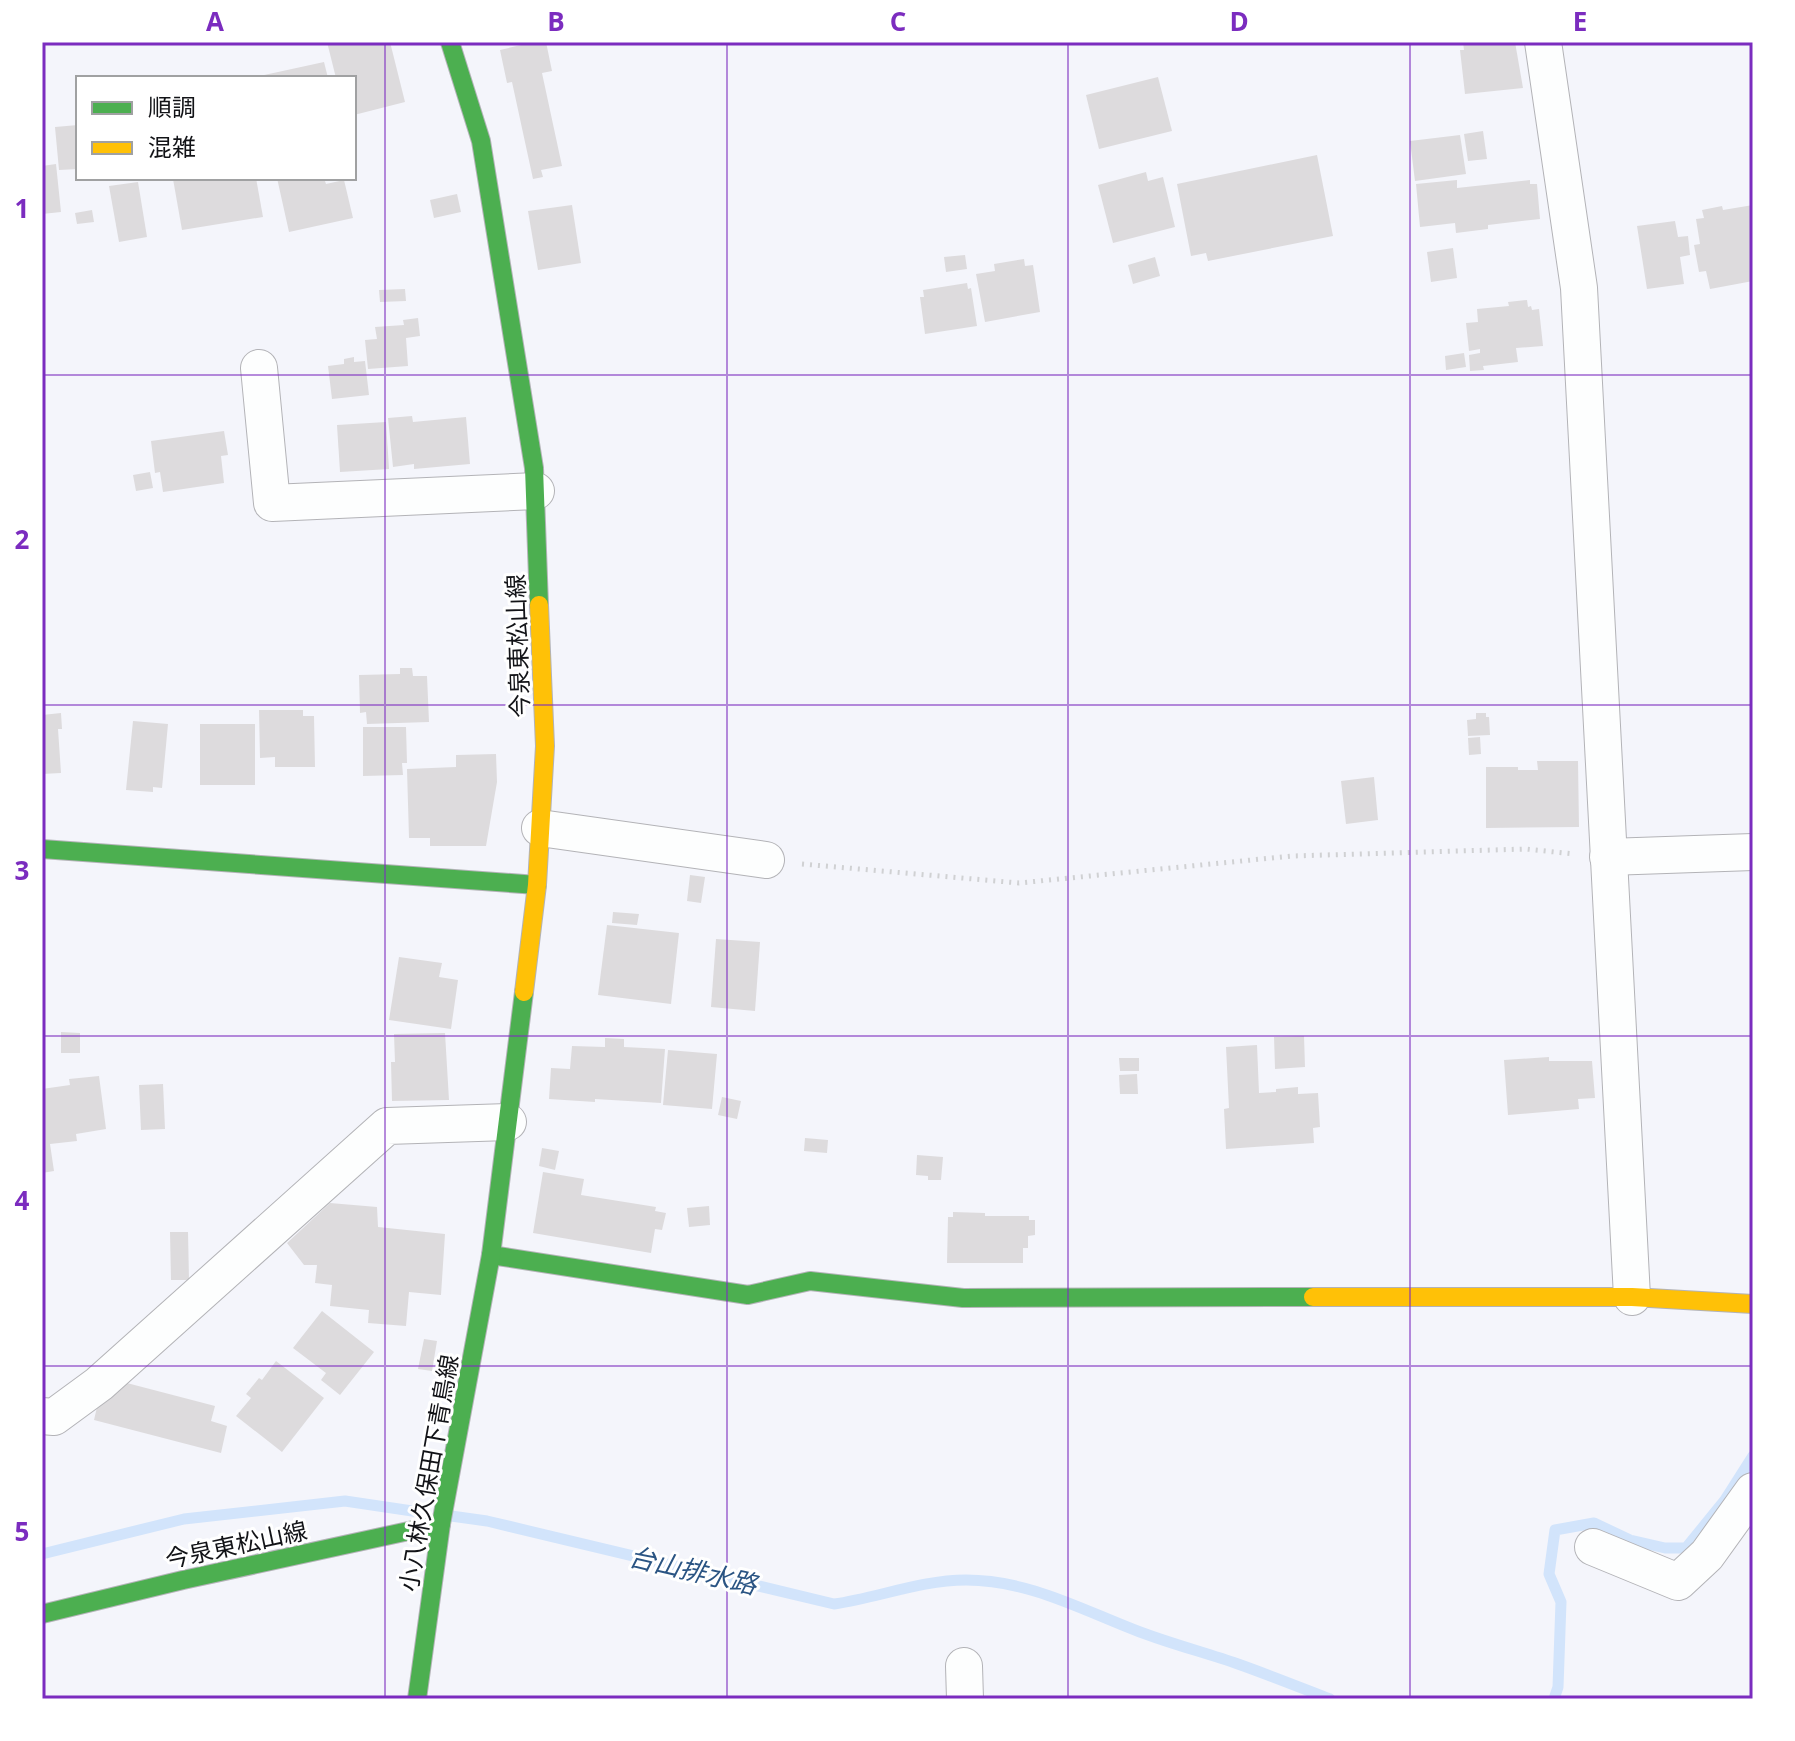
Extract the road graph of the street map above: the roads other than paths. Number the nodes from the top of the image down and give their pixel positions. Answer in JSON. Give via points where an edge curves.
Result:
{"nodes":[{"id":1,"x":450,"y":42,"type":"edge"},
{"id":2,"x":1543,"y":42,"type":"edge"},
{"id":3,"x":259,"y":368,"type":"dead end"},
{"id":4,"x":536,"y":491,"type":"junction"},
{"id":5,"x":540,"y":828,"type":"junction"},
{"id":6,"x":42,"y":849,"type":"edge"},
{"id":7,"x":1753,"y":852,"type":"edge"},
{"id":8,"x":1608,"y":857,"type":"junction"},
{"id":9,"x":766,"y":860,"type":"road end"},
{"id":10,"x":537,"y":885,"type":"junction"},
{"id":11,"x":508,"y":1122,"type":"junction"},
{"id":12,"x":491,"y":1255,"type":"junction"},
{"id":13,"x":1632,"y":1297,"type":"junction"},
{"id":14,"x":1753,"y":1304,"type":"edge"},
{"id":15,"x":42,"y":1416,"type":"edge"},
{"id":16,"x":1753,"y":1491,"type":"edge"},
{"id":17,"x":441,"y":1524,"type":"junction"},
{"id":18,"x":1593,"y":1547,"type":"dead end"},
{"id":19,"x":42,"y":1614,"type":"edge"},
{"id":20,"x":417,"y":1699,"type":"edge"}],
"edges":[{"from":1,"to":4,"type":"main road","name":"今泉東松山線","via":[[481,141]]},
{"from":2,"to":8,"type":"street","via":[[1579,288]]},
{"from":3,"to":4,"type":"street","via":[[272,503]]},
{"from":4,"to":5,"type":"main road","name":"今泉東松山線","via":[[545,746]]},
{"from":5,"to":9,"type":"street"},
{"from":5,"to":10,"type":"main road","name":"今泉東松山線"},
{"from":6,"to":10,"type":"main road"},
{"from":7,"to":8,"type":"street"},
{"from":8,"to":13,"type":"street"},
{"from":10,"to":11,"type":"main road","name":"今泉東松山線"},
{"from":11,"to":12,"type":"main road","name":"今泉東松山線"},
{"from":11,"to":15,"type":"street","via":[[387,1126],[99,1384],[54,1417]]},
{"from":12,"to":13,"type":"main road","via":[[748,1295],[810,1281],[963,1298]]},
{"from":12,"to":17,"type":"main road","name":"小八林久保田下青鳥線"},
{"from":13,"to":14,"type":"main road"},
{"from":16,"to":18,"type":"street","via":[[1707,1555],[1678,1582]]},
{"from":17,"to":19,"type":"main road","name":"今泉東松山線"},
{"from":17,"to":20,"type":"main road","name":"小八林久保田下青鳥線"}]}
